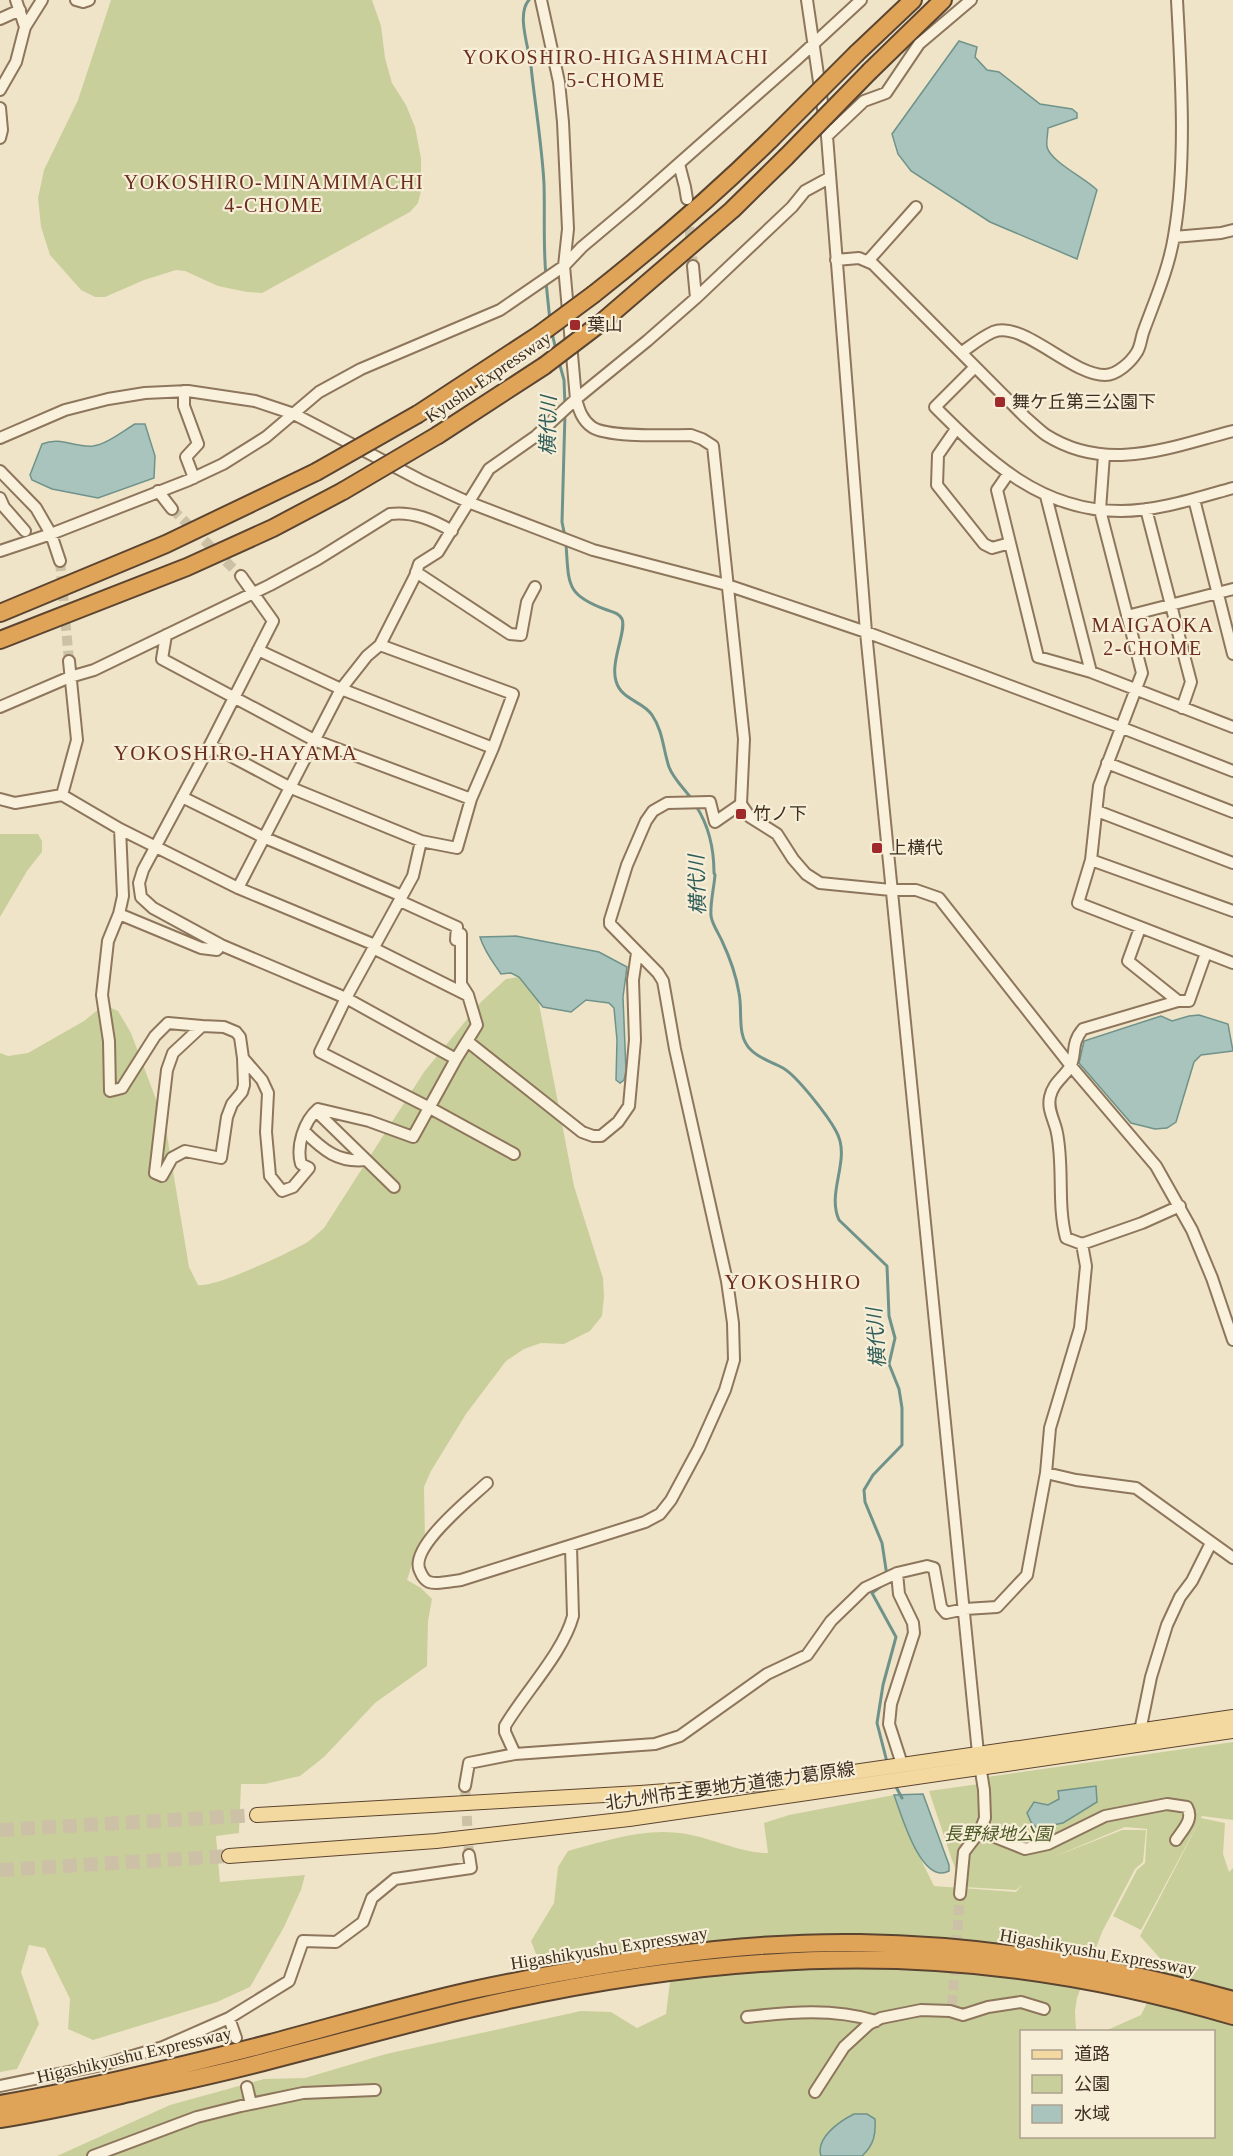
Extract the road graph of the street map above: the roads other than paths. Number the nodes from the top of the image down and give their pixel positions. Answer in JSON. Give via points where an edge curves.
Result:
{"nodes":[{"id":1,"x":42,"y":0,"type":"edge"},
{"id":2,"x":76,"y":0,"type":"edge"},
{"id":3,"x":89,"y":0,"type":"edge"},
{"id":4,"x":541,"y":0,"type":"edge"},
{"id":5,"x":807,"y":0,"type":"edge"},
{"id":6,"x":816,"y":0,"type":"edge"},
{"id":7,"x":861,"y":0,"type":"edge"},
{"id":8,"x":913,"y":0,"type":"edge"},
{"id":9,"x":943,"y":0,"type":"edge"},
{"id":10,"x":971,"y":0,"type":"edge"},
{"id":11,"x":1177,"y":0,"type":"edge"},
{"id":12,"x":18,"y":5,"type":"edge"},
{"id":13,"x":0,"y":20,"type":"edge"},
{"id":14,"x":25,"y":27,"type":"junction"},
{"id":15,"x":815,"y":42,"type":"junction"},
{"id":16,"x":0,"y":90,"type":"edge"},
{"id":17,"x":0,"y":108,"type":"edge"},
{"id":18,"x":827,"y":136,"type":"junction"},
{"id":19,"x":0,"y":138,"type":"edge"},
{"id":20,"x":679,"y":164,"type":"junction"},
{"id":21,"x":830,"y":178,"type":"junction"},
{"id":22,"x":687,"y":199,"type":"tunnel mouth"},
{"id":23,"x":916,"y":207,"type":"dead end"},
{"id":24,"x":1233,"y":230,"type":"edge"},
{"id":25,"x":1174,"y":237,"type":"junction"},
{"id":26,"x":836,"y":260,"type":"junction"},
{"id":27,"x":868,"y":261,"type":"junction"},
{"id":28,"x":693,"y":266,"type":"tunnel mouth"},
{"id":29,"x":564,"y":267,"type":"junction"},
{"id":30,"x":696,"y":298,"type":"junction"},
{"id":31,"x":962,"y":352,"type":"junction"},
{"id":32,"x":975,"y":367,"type":"junction"},
{"id":33,"x":184,"y":391,"type":"junction"},
{"id":34,"x":576,"y":399,"type":"junction"},
{"id":35,"x":294,"y":414,"type":"junction"},
{"id":36,"x":956,"y":429,"type":"junction"},
{"id":37,"x":1233,"y":430,"type":"edge"},
{"id":38,"x":0,"y":438,"type":"edge"},
{"id":39,"x":1104,"y":455,"type":"junction"},
{"id":40,"x":1008,"y":474,"type":"junction"},
{"id":41,"x":2,"y":478,"type":"edge"},
{"id":42,"x":194,"y":478,"type":"junction"},
{"id":43,"x":1233,"y":488,"type":"edge"},
{"id":44,"x":158,"y":491,"type":"junction"},
{"id":45,"x":1046,"y":496,"type":"junction"},
{"id":46,"x":0,"y":498,"type":"edge"},
{"id":47,"x":1194,"y":499,"type":"junction"},
{"id":48,"x":468,"y":502,"type":"junction"},
{"id":49,"x":172,"y":509,"type":"tunnel mouth"},
{"id":50,"x":1146,"y":509,"type":"junction"},
{"id":51,"x":1100,"y":510,"type":"junction"},
{"id":52,"x":25,"y":531,"type":"dead end"},
{"id":53,"x":452,"y":531,"type":"junction"},
{"id":54,"x":51,"y":534,"type":"junction"},
{"id":55,"x":1010,"y":543,"type":"junction"},
{"id":56,"x":0,"y":551,"type":"edge"},
{"id":57,"x":60,"y":561,"type":"tunnel mouth"},
{"id":58,"x":416,"y":572,"type":"junction"},
{"id":59,"x":241,"y":576,"type":"tunnel mouth"},
{"id":60,"x":727,"y":585,"type":"junction"},
{"id":61,"x":535,"y":587,"type":"dead end"},
{"id":62,"x":1233,"y":589,"type":"edge"},
{"id":63,"x":254,"y":592,"type":"junction"},
{"id":64,"x":1217,"y":593,"type":"junction"},
{"id":65,"x":1172,"y":604,"type":"junction"},
{"id":66,"x":0,"y":613,"type":"edge"},
{"id":67,"x":1127,"y":616,"type":"junction"},
{"id":68,"x":866,"y":632,"type":"junction"},
{"id":69,"x":166,"y":635,"type":"junction"},
{"id":70,"x":0,"y":640,"type":"edge"},
{"id":71,"x":380,"y":645,"type":"junction"},
{"id":72,"x":258,"y":650,"type":"junction"},
{"id":73,"x":1233,"y":654,"type":"edge"},
{"id":74,"x":69,"y":661,"type":"tunnel mouth"},
{"id":75,"x":1091,"y":672,"type":"junction"},
{"id":76,"x":70,"y":677,"type":"junction"},
{"id":77,"x":341,"y":689,"type":"junction"},
{"id":78,"x":1135,"y":690,"type":"junction"},
{"id":79,"x":234,"y":698,"type":"junction"},
{"id":80,"x":0,"y":707,"type":"edge"},
{"id":81,"x":1182,"y":708,"type":"junction"},
{"id":82,"x":1232,"y":724,"type":"edge"},
{"id":83,"x":1120,"y":726,"type":"junction"},
{"id":84,"x":314,"y":740,"type":"junction"},
{"id":85,"x":210,"y":745,"type":"junction"},
{"id":86,"x":494,"y":748,"type":"junction"},
{"id":87,"x":1107,"y":762,"type":"junction"},
{"id":88,"x":1233,"y":771,"type":"edge"},
{"id":89,"x":289,"y":787,"type":"junction"},
{"id":90,"x":62,"y":795,"type":"junction"},
{"id":91,"x":182,"y":796,"type":"junction"},
{"id":92,"x":0,"y":799,"type":"edge"},
{"id":93,"x":471,"y":799,"type":"junction"},
{"id":94,"x":741,"y":804,"type":"junction"},
{"id":95,"x":1097,"y":811,"type":"junction"},
{"id":96,"x":1233,"y":812,"type":"edge"},
{"id":97,"x":120,"y":829,"type":"junction"},
{"id":98,"x":263,"y":837,"type":"junction"},
{"id":99,"x":421,"y":841,"type":"junction"},
{"id":100,"x":155,"y":845,"type":"junction"},
{"id":101,"x":1091,"y":860,"type":"junction"},
{"id":102,"x":1233,"y":863,"type":"edge"},
{"id":103,"x":238,"y":888,"type":"junction"},
{"id":104,"x":891,"y":890,"type":"junction"},
{"id":105,"x":401,"y":898,"type":"junction"},
{"id":106,"x":1233,"y":911,"type":"edge"},
{"id":107,"x":119,"y":914,"type":"junction"},
{"id":108,"x":1140,"y":928,"type":"junction"},
{"id":109,"x":221,"y":945,"type":"junction"},
{"id":110,"x":374,"y":946,"type":"junction"},
{"id":111,"x":637,"y":953,"type":"junction"},
{"id":112,"x":1206,"y":953,"type":"junction"},
{"id":113,"x":1233,"y":963,"type":"edge"},
{"id":114,"x":468,"y":995,"type":"junction"},
{"id":115,"x":346,"y":998,"type":"junction"},
{"id":116,"x":1178,"y":1001,"type":"junction"},
{"id":117,"x":202,"y":1026,"type":"junction"},
{"id":118,"x":467,"y":1041,"type":"junction"},
{"id":119,"x":243,"y":1058,"type":"junction"},
{"id":120,"x":456,"y":1059,"type":"junction"},
{"id":121,"x":1071,"y":1066,"type":"junction"},
{"id":122,"x":430,"y":1108,"type":"junction"},
{"id":123,"x":316,"y":1111,"type":"junction"},
{"id":124,"x":304,"y":1131,"type":"junction"},
{"id":125,"x":514,"y":1154,"type":"dead end"},
{"id":126,"x":366,"y":1160,"type":"junction"},
{"id":127,"x":394,"y":1187,"type":"dead end"},
{"id":128,"x":1180,"y":1206,"type":"junction"},
{"id":129,"x":1082,"y":1244,"type":"junction"},
{"id":130,"x":1233,"y":1340,"type":"edge"},
{"id":131,"x":1047,"y":1473,"type":"junction"},
{"id":132,"x":487,"y":1483,"type":"dead end"},
{"id":133,"x":1211,"y":1543,"type":"junction"},
{"id":134,"x":571,"y":1546,"type":"junction"},
{"id":135,"x":1233,"y":1558,"type":"edge"},
{"id":136,"x":897,"y":1573,"type":"junction"},
{"id":137,"x":965,"y":1609,"type":"junction"},
{"id":138,"x":1233,"y":1718,"type":"edge"},
{"id":139,"x":1140,"y":1731,"type":"junction"},
{"id":140,"x":1233,"y":1731,"type":"edge"},
{"id":141,"x":515,"y":1754,"type":"junction"},
{"id":142,"x":900,"y":1758,"type":"dead end"},
{"id":143,"x":979,"y":1760,"type":"junction"},
{"id":144,"x":465,"y":1786,"type":"tunnel mouth"},
{"id":145,"x":257,"y":1815,"type":"tunnel mouth"},
{"id":146,"x":980,"y":1832,"type":"junction"},
{"id":147,"x":1176,"y":1840,"type":"dead end"},
{"id":148,"x":469,"y":1855,"type":"dead end"},
{"id":149,"x":229,"y":1856,"type":"tunnel mouth"},
{"id":150,"x":960,"y":1894,"type":"tunnel mouth"},
{"id":151,"x":1082,"y":1973,"type":"junction"},
{"id":152,"x":1044,"y":2009,"type":"dead end"},
{"id":153,"x":1232,"y":2010,"type":"edge"},
{"id":154,"x":747,"y":2017,"type":"dead end"},
{"id":155,"x":229,"y":2018,"type":"junction"},
{"id":156,"x":876,"y":2020,"type":"junction"},
{"id":157,"x":236,"y":2038,"type":"dead end"},
{"id":158,"x":0,"y":2086,"type":"edge"},
{"id":159,"x":247,"y":2087,"type":"dead end"},
{"id":160,"x":375,"y":2090,"type":"dead end"},
{"id":161,"x":814,"y":2092,"type":"dead end"},
{"id":162,"x":0,"y":2104,"type":"edge"},
{"id":163,"x":251,"y":2104,"type":"junction"},
{"id":164,"x":0,"y":2119,"type":"edge"},
{"id":165,"x":93,"y":2156,"type":"edge"}],
"edges":[{"from":1,"to":14,"type":"street"},
{"from":2,"to":3,"type":"street"},
{"from":4,"to":29,"type":"street","via":[[559,82],[563,122],[568,229]]},
{"from":5,"to":15,"type":"street"},
{"from":6,"to":15,"type":"street"},
{"from":7,"to":15,"type":"street"},
{"from":8,"to":66,"type":"highway","name":"Kyushu Expressway","bridge":true,"via":[[707,201],[540,334],[418,414],[316,472],[166,544]]},
{"from":9,"to":70,"type":"highway","name":"Kyushu Expressway","bridge":true,"via":[[732,210],[602,322],[544,366],[438,435],[273,528],[187,567]]},
{"from":10,"to":18,"type":"street","via":[[919,44],[886,93],[864,101]]},
{"from":11,"to":25,"type":"street","via":[[1182,80],[1180,191]]},
{"from":12,"to":13,"type":"street"},
{"from":12,"to":14,"type":"street"},
{"from":14,"to":16,"type":"street","via":[[16,62]]},
{"from":15,"to":18,"type":"street"},
{"from":15,"to":20,"type":"street"},
{"from":17,"to":19,"type":"street"},
{"from":18,"to":21,"type":"street"},
{"from":20,"to":22,"type":"street"},
{"from":20,"to":29,"type":"street"},
{"from":21,"to":26,"type":"street"},
{"from":21,"to":30,"type":"street","via":[[805,191]]},
{"from":23,"to":27,"type":"street"},
{"from":24,"to":25,"type":"street"},
{"from":25,"to":31,"type":"street","via":[[1137,351],[1116,371],[1105,375],[1082,368],[1013,331],[994,332]]},
{"from":26,"to":27,"type":"street"},
{"from":26,"to":68,"type":"street"},
{"from":27,"to":31,"type":"street"},
{"from":28,"to":30,"type":"street"},
{"from":29,"to":34,"type":"street"},
{"from":29,"to":35,"type":"street","via":[[500,310],[361,369],[319,392]]},
{"from":30,"to":34,"type":"street"},
{"from":31,"to":32,"type":"street"},
{"from":32,"to":36,"type":"street","via":[[935,407]]},
{"from":32,"to":39,"type":"street","via":[[1046,435]]},
{"from":33,"to":35,"type":"street","via":[[255,401]]},
{"from":33,"to":38,"type":"street","via":[[108,399],[65,411]]},
{"from":33,"to":42,"type":"street","via":[[184,406],[198,444],[186,457]]},
{"from":34,"to":48,"type":"street","via":[[536,436],[489,469]]},
{"from":34,"to":60,"type":"street","via":[[581,416],[593,428],[612,433],[691,435],[712,446]]},
{"from":35,"to":42,"type":"street","via":[[224,464]]},
{"from":35,"to":48,"type":"street"},
{"from":36,"to":40,"type":"street"},
{"from":36,"to":55,"type":"street","via":[[938,455],[937,485],[984,544],[992,548]]},
{"from":37,"to":39,"type":"street","via":[[1174,448]]},
{"from":39,"to":51,"type":"street"},
{"from":40,"to":45,"type":"street"},
{"from":40,"to":55,"type":"street","via":[[997,490]]},
{"from":41,"to":54,"type":"street","via":[[36,508]]},
{"from":42,"to":44,"type":"street"},
{"from":43,"to":47,"type":"street"},
{"from":44,"to":49,"type":"street"},
{"from":44,"to":54,"type":"street"},
{"from":45,"to":51,"type":"street"},
{"from":45,"to":75,"type":"street"},
{"from":46,"to":52,"type":"street"},
{"from":47,"to":50,"type":"street"},
{"from":47,"to":64,"type":"street"},
{"from":48,"to":53,"type":"street"},
{"from":48,"to":60,"type":"street","via":[[593,550]]},
{"from":50,"to":51,"type":"street"},
{"from":50,"to":65,"type":"street"},
{"from":51,"to":67,"type":"street"},
{"from":53,"to":58,"type":"street","via":[[438,552],[419,564]]},
{"from":53,"to":63,"type":"street","via":[[403,512],[390,514],[318,559]]},
{"from":54,"to":56,"type":"street"},
{"from":54,"to":57,"type":"street"},
{"from":55,"to":75,"type":"street","via":[[1038,657]]},
{"from":58,"to":61,"type":"street","via":[[510,634],[521,635],[527,602]]},
{"from":58,"to":71,"type":"street"},
{"from":59,"to":63,"type":"street"},
{"from":60,"to":68,"type":"street"},
{"from":60,"to":94,"type":"street","via":[[744,739]]},
{"from":62,"to":64,"type":"street"},
{"from":63,"to":69,"type":"street"},
{"from":63,"to":72,"type":"street","via":[[273,621]]},
{"from":64,"to":65,"type":"street"},
{"from":64,"to":73,"type":"street"},
{"from":65,"to":67,"type":"street"},
{"from":65,"to":81,"type":"street","via":[[1191,682]]},
{"from":67,"to":78,"type":"street","via":[[1142,673]]},
{"from":68,"to":83,"type":"street"},
{"from":68,"to":104,"type":"street"},
{"from":69,"to":76,"type":"street","via":[[94,670]]},
{"from":69,"to":79,"type":"street","via":[[162,659]]},
{"from":71,"to":77,"type":"street"},
{"from":71,"to":86,"type":"street","via":[[513,694]]},
{"from":72,"to":77,"type":"street"},
{"from":72,"to":79,"type":"street"},
{"from":74,"to":76,"type":"street"},
{"from":75,"to":78,"type":"street"},
{"from":76,"to":80,"type":"street"},
{"from":76,"to":90,"type":"street","via":[[77,740]]},
{"from":77,"to":84,"type":"street"},
{"from":77,"to":86,"type":"street"},
{"from":78,"to":81,"type":"street"},
{"from":78,"to":83,"type":"street"},
{"from":79,"to":84,"type":"street"},
{"from":79,"to":85,"type":"street"},
{"from":81,"to":82,"type":"street"},
{"from":83,"to":87,"type":"street"},
{"from":83,"to":88,"type":"street"},
{"from":84,"to":89,"type":"street"},
{"from":84,"to":93,"type":"street"},
{"from":85,"to":89,"type":"street"},
{"from":85,"to":91,"type":"street"},
{"from":86,"to":93,"type":"street"},
{"from":87,"to":95,"type":"street","via":[[1099,786]]},
{"from":87,"to":96,"type":"street"},
{"from":89,"to":98,"type":"street"},
{"from":89,"to":99,"type":"street"},
{"from":90,"to":92,"type":"street","via":[[15,803]]},
{"from":90,"to":97,"type":"street"},
{"from":91,"to":98,"type":"street"},
{"from":91,"to":100,"type":"street"},
{"from":93,"to":99,"type":"street","via":[[457,848]]},
{"from":94,"to":104,"type":"street","via":[[750,817],[777,834],[806,874],[820,883]]},
{"from":94,"to":111,"type":"street","via":[[715,822],[710,802],[668,803],[653,811],[646,821],[610,920]]},
{"from":95,"to":101,"type":"street"},
{"from":95,"to":102,"type":"street"},
{"from":97,"to":100,"type":"street"},
{"from":97,"to":107,"type":"street","via":[[123,896]]},
{"from":98,"to":103,"type":"street"},
{"from":98,"to":105,"type":"street"},
{"from":99,"to":105,"type":"street","via":[[413,876]]},
{"from":100,"to":103,"type":"street"},
{"from":100,"to":109,"type":"street","via":[[139,883],[141,897],[153,908]]},
{"from":101,"to":106,"type":"street"},
{"from":101,"to":108,"type":"street","via":[[1078,903]]},
{"from":103,"to":110,"type":"street"},
{"from":104,"to":121,"type":"street","via":[[916,890],[939,898]]},
{"from":104,"to":137,"type":"street"},
{"from":105,"to":110,"type":"street"},
{"from":105,"to":114,"type":"street","via":[[457,927],[461,984]]},
{"from":107,"to":109,"type":"street","via":[[201,948],[217,951]]},
{"from":107,"to":117,"type":"street","via":[[108,941],[102,995],[109,1041],[110,1091],[122,1088],[155,1035],[168,1023]]},
{"from":108,"to":112,"type":"street"},
{"from":108,"to":116,"type":"street","via":[[1128,961]]},
{"from":109,"to":115,"type":"street"},
{"from":110,"to":114,"type":"street"},
{"from":110,"to":115,"type":"street"},
{"from":111,"to":118,"type":"street","via":[[629,1106],[601,1136],[582,1132]]},
{"from":111,"to":134,"type":"street","via":[[663,981],[727,1281],[734,1360],[699,1448],[660,1514]]},
{"from":112,"to":113,"type":"street"},
{"from":112,"to":116,"type":"street","via":[[1189,1001]]},
{"from":114,"to":118,"type":"street","via":[[477,1025]]},
{"from":115,"to":120,"type":"street"},
{"from":115,"to":122,"type":"street","via":[[320,1052]]},
{"from":116,"to":121,"type":"street","via":[[1083,1029],[1075,1037]]},
{"from":117,"to":119,"type":"street","via":[[236,1032]]},
{"from":117,"to":119,"type":"street","via":[[173,1053],[166,1070],[155,1173],[162,1176],[172,1158],[185,1151],[221,1158],[227,1117],[244,1084]]},
{"from":118,"to":120,"type":"street"},
{"from":119,"to":124,"type":"street","via":[[268,1093],[270,1176],[282,1191],[293,1187],[309,1168],[301,1164],[297,1152]]},
{"from":120,"to":122,"type":"street"},
{"from":121,"to":128,"type":"street","via":[[1156,1166]]},
{"from":121,"to":129,"type":"street","via":[[1055,1084],[1050,1106],[1061,1156],[1061,1220],[1066,1238]]},
{"from":122,"to":123,"type":"street","via":[[413,1137],[369,1121]]},
{"from":122,"to":125,"type":"street"},
{"from":123,"to":124,"type":"street"},
{"from":123,"to":126,"type":"street"},
{"from":124,"to":126,"type":"street","via":[[339,1158]]},
{"from":126,"to":127,"type":"street"},
{"from":128,"to":129,"type":"street"},
{"from":128,"to":130,"type":"street","via":[[1212,1278]]},
{"from":129,"to":131,"type":"street","via":[[1086,1266],[1080,1328],[1050,1428]]},
{"from":131,"to":133,"type":"street","via":[[1136,1488]]},
{"from":131,"to":137,"type":"street","via":[[1027,1575],[997,1607]]},
{"from":132,"to":134,"type":"street","via":[[420,1553],[418,1566],[424,1579],[430,1583],[461,1580]]},
{"from":133,"to":135,"type":"street"},
{"from":133,"to":139,"type":"street","via":[[1167,1625]]},
{"from":134,"to":141,"type":"street","via":[[573,1616],[558,1647],[505,1726]]},
{"from":136,"to":137,"type":"street","via":[[934,1568],[941,1607],[946,1613]]},
{"from":136,"to":141,"type":"street","via":[[855,1597],[807,1655],[767,1674],[680,1736],[655,1744]]},
{"from":136,"to":142,"type":"street","via":[[899,1594],[914,1633],[891,1704],[889,1724]]},
{"from":137,"to":143,"type":"street"},
{"from":138,"to":139,"type":"main road","name":"北九州市主要地方道徳力葛原線"},
{"from":139,"to":143,"type":"main road","name":"北九州市主要地方道徳力葛原線"},
{"from":140,"to":143,"type":"main road","name":"北九州市主要地方道徳力葛原線"},
{"from":141,"to":144,"type":"street","via":[[470,1762]]},
{"from":143,"to":145,"type":"main road","name":"北九州市主要地方道徳力葛原線","via":[[640,1794]]},
{"from":143,"to":146,"type":"street","via":[[985,1818]]},
{"from":143,"to":149,"type":"main road","name":"北九州市主要地方道徳力葛原線","via":[[798,1796],[629,1819],[436,1841]]},
{"from":146,"to":147,"type":"street","via":[[1025,1849],[1048,1844],[1105,1816],[1167,1804],[1187,1807],[1190,1813]]},
{"from":146,"to":150,"type":"street","via":[[964,1852]]},
{"from":148,"to":155,"type":"street","via":[[471,1868],[394,1879],[372,1898],[363,1922],[336,1942],[303,1941],[289,1981]]},
{"from":151,"to":153,"type":"highway","name":"Higashikyushu Expressway","via":[[1181,1985]]},
{"from":151,"to":162,"type":"highway","name":"Higashikyushu Expressway","via":[[1018,1955],[937,1946],[859,1943],[700,1952],[476,1990],[129,2078]]},
{"from":151,"to":164,"type":"highway","name":"Higashikyushu Expressway","via":[[858,1959],[784,1962],[630,1978],[477,2007],[201,2077]]},
{"from":152,"to":156,"type":"street","via":[[1021,2002],[963,2014],[951,2008],[913,2011]]},
{"from":154,"to":156,"type":"street","via":[[816,2012]]},
{"from":155,"to":157,"type":"street"},
{"from":155,"to":158,"type":"street","via":[[163,2048]]},
{"from":156,"to":161,"type":"street","via":[[844,2047]]},
{"from":159,"to":163,"type":"street"},
{"from":160,"to":163,"type":"street","via":[[303,2093]]},
{"from":163,"to":165,"type":"street","via":[[197,2117]]}]}
